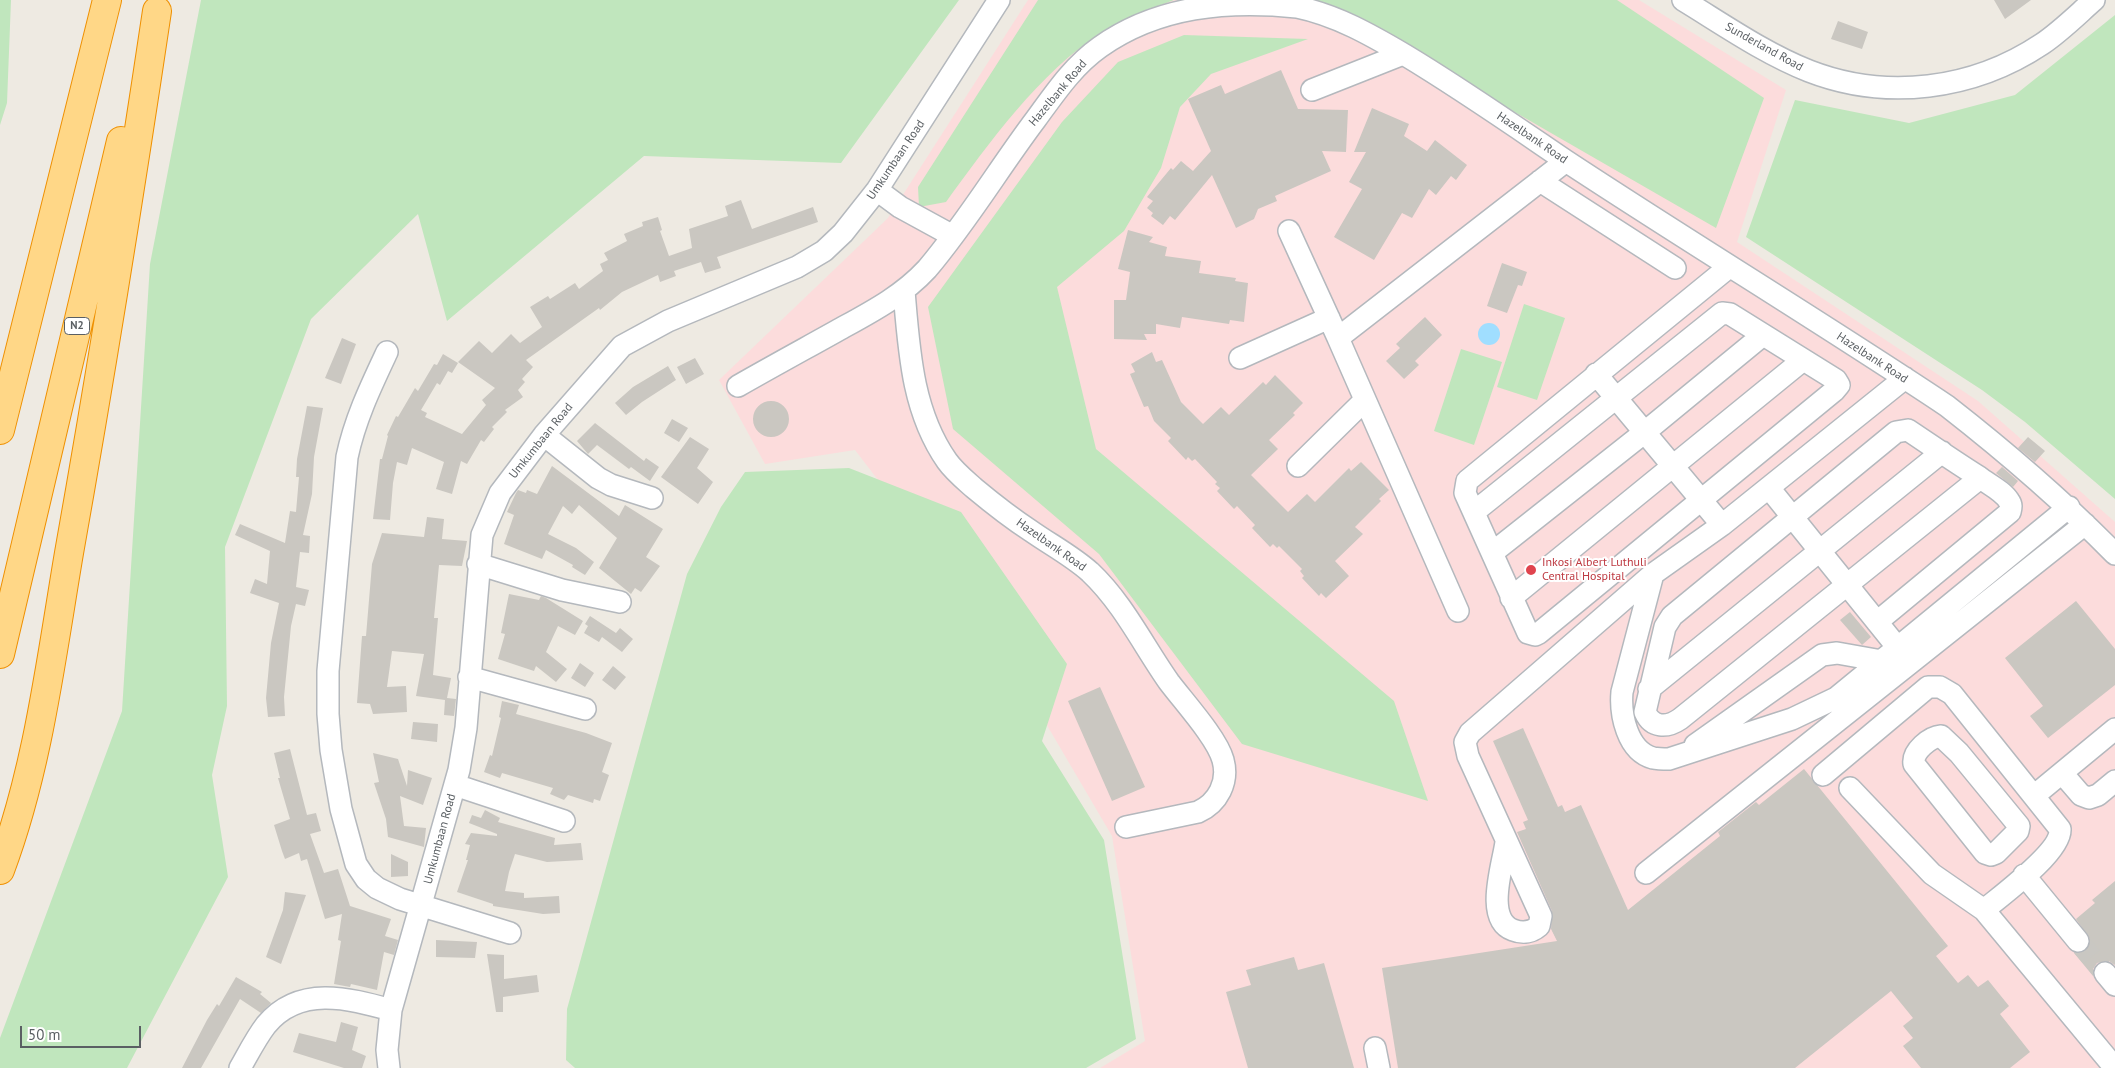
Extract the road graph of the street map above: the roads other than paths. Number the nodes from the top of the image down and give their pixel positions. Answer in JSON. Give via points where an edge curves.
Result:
{"nodes":[{"id":1,"x":106,"y":0,"type":"edge"},
{"id":2,"x":999,"y":0,"type":"edge"},
{"id":3,"x":1683,"y":0,"type":"edge"},
{"id":4,"x":2094,"y":0,"type":"edge"},
{"id":5,"x":159,"y":5,"type":"edge"},
{"id":6,"x":1403,"y":54,"type":"junction"},
{"id":7,"x":1312,"y":90,"type":"dead end"},
{"id":8,"x":1566,"y":161,"type":"junction"},
{"id":9,"x":1540,"y":181,"type":"junction"},
{"id":10,"x":877,"y":190,"type":"junction"},
{"id":11,"x":1490,"y":201,"type":"dead end"},
{"id":12,"x":1289,"y":231,"type":"dead end"},
{"id":13,"x":953,"y":236,"type":"junction"},
{"id":14,"x":1422,"y":264,"type":"junction"},
{"id":15,"x":1729,"y":267,"type":"junction"},
{"id":16,"x":1675,"y":268,"type":"dead end"},
{"id":17,"x":904,"y":291,"type":"junction"},
{"id":18,"x":1376,"y":291,"type":"dead end"},
{"id":19,"x":1329,"y":318,"type":"junction"},
{"id":20,"x":1763,"y":334,"type":"junction"},
{"id":21,"x":1338,"y":338,"type":"junction"},
{"id":22,"x":387,"y":352,"type":"dead end"},
{"id":23,"x":17,"y":357,"type":"junction"},
{"id":24,"x":1240,"y":358,"type":"dead end"},
{"id":25,"x":1803,"y":360,"type":"junction"},
{"id":26,"x":1596,"y":374,"type":"junction"},
{"id":27,"x":1905,"y":378,"type":"junction"},
{"id":28,"x":738,"y":386,"type":"dead end"},
{"id":29,"x":0,"y":398,"type":"edge"},
{"id":30,"x":1616,"y":398,"type":"junction"},
{"id":31,"x":1364,"y":401,"type":"junction"},
{"id":32,"x":0,"y":430,"type":"edge"},
{"id":33,"x":1645,"y":432,"type":"junction"},
{"id":34,"x":544,"y":435,"type":"junction"},
{"id":35,"x":1942,"y":452,"type":"junction"},
{"id":36,"x":1298,"y":466,"type":"dead end"},
{"id":37,"x":1673,"y":466,"type":"junction"},
{"id":38,"x":1980,"y":478,"type":"junction"},
{"id":39,"x":1770,"y":488,"type":"junction"},
{"id":40,"x":652,"y":498,"type":"dead end"},
{"id":41,"x":1701,"y":500,"type":"junction"},
{"id":42,"x":2068,"y":507,"type":"junction"},
{"id":43,"x":1474,"y":512,"type":"junction"},
{"id":44,"x":1792,"y":516,"type":"junction"},
{"id":45,"x":2085,"y":524,"type":"junction"},
{"id":46,"x":1722,"y":525,"type":"junction"},
{"id":47,"x":1820,"y":551,"type":"junction"},
{"id":48,"x":1492,"y":553,"type":"junction"},
{"id":49,"x":2115,"y":554,"type":"edge"},
{"id":50,"x":478,"y":564,"type":"junction"},
{"id":51,"x":1653,"y":574,"type":"junction"},
{"id":52,"x":1848,"y":586,"type":"junction"},
{"id":53,"x":1511,"y":598,"type":"junction"},
{"id":54,"x":620,"y":602,"type":"dead end"},
{"id":55,"x":1458,"y":611,"type":"dead end"},
{"id":56,"x":1877,"y":622,"type":"junction"},
{"id":57,"x":0,"y":654,"type":"edge"},
{"id":58,"x":1890,"y":654,"type":"junction"},
{"id":59,"x":470,"y":677,"type":"junction"},
{"id":60,"x":1649,"y":689,"type":"junction"},
{"id":61,"x":585,"y":709,"type":"dead end"},
{"id":62,"x":1792,"y":719,"type":"junction"},
{"id":63,"x":2115,"y":729,"type":"edge"},
{"id":64,"x":1811,"y":742,"type":"junction"},
{"id":65,"x":1677,"y":758,"type":"junction"},
{"id":66,"x":2012,"y":766,"type":"junction"},
{"id":67,"x":2062,"y":773,"type":"junction"},
{"id":68,"x":1823,"y":775,"type":"dead end"},
{"id":69,"x":2115,"y":781,"type":"edge"},
{"id":70,"x":454,"y":785,"type":"junction"},
{"id":71,"x":1987,"y":787,"type":"junction"},
{"id":72,"x":1850,"y":788,"type":"dead end"},
{"id":73,"x":2035,"y":795,"type":"junction"},
{"id":74,"x":564,"y":821,"type":"dead end"},
{"id":75,"x":1126,"y":827,"type":"dead end"},
{"id":76,"x":1506,"y":842,"type":"dead end"},
{"id":77,"x":0,"y":870,"type":"edge"},
{"id":78,"x":1646,"y":873,"type":"dead end"},
{"id":79,"x":2024,"y":875,"type":"junction"},
{"id":80,"x":421,"y":906,"type":"junction"},
{"id":81,"x":1984,"y":910,"type":"junction"},
{"id":82,"x":510,"y":933,"type":"dead end"},
{"id":83,"x":2078,"y":941,"type":"tunnel mouth"},
{"id":84,"x":391,"y":1010,"type":"junction"},
{"id":85,"x":240,"y":1068,"type":"edge"},
{"id":86,"x":388,"y":1068,"type":"edge"},
{"id":87,"x":2115,"y":1068,"type":"edge"}],
"edges":[{"from":1,"to":23,"type":"highway"},
{"from":2,"to":10,"type":"street","name":"Umkumbaan Road"},
{"from":3,"to":4,"type":"street","name":"Sunderland Road","via":[[1767,51],[1808,71],[1844,82],[1901,88],[1965,80],[2019,58],[2044,43]]},
{"from":5,"to":57,"type":"highway","number":"N2","via":[[117,157]]},
{"from":5,"to":77,"type":"highway","via":[[89,441],[32,760],[12,838]]},
{"from":6,"to":7,"type":"street"},
{"from":6,"to":8,"type":"street","name":"Hazelbank Road"},
{"from":6,"to":13,"type":"street","name":"Hazelbank Road","via":[[1334,17],[1298,7],[1226,1],[1168,12],[1134,26],[1078,65]]},
{"from":8,"to":9,"type":"street"},
{"from":8,"to":15,"type":"street","name":"Hazelbank Road"},
{"from":9,"to":14,"type":"street"},
{"from":9,"to":16,"type":"street"},
{"from":10,"to":13,"type":"street","via":[[900,207]]},
{"from":10,"to":34,"type":"street","name":"Umkumbaan Road","via":[[843,233],[824,251],[797,266],[668,321],[622,346]]},
{"from":11,"to":14,"type":"street"},
{"from":12,"to":19,"type":"street"},
{"from":13,"to":17,"type":"street","name":"Hazelbank Road"},
{"from":14,"to":18,"type":"street"},
{"from":14,"to":21,"type":"street"},
{"from":15,"to":26,"type":"street"},
{"from":15,"to":27,"type":"street","name":"Hazelbank Road"},
{"from":17,"to":28,"type":"street"},
{"from":17,"to":75,"type":"street","name":"Hazelbank Road","via":[[915,386],[926,421],[948,462],[988,500],[1065,553],[1109,590],[1169,682],[1218,747],[1225,778],[1219,796],[1209,807]]},
{"from":19,"to":21,"type":"street"},
{"from":19,"to":24,"type":"street"},
{"from":20,"to":25,"type":"street"},
{"from":20,"to":30,"type":"street","via":[[1730,314],[1722,313]]},
{"from":20,"to":33,"type":"street"},
{"from":21,"to":31,"type":"street"},
{"from":22,"to":80,"type":"street","via":[[361,407],[347,457],[328,671],[330,750],[356,864],[377,888]]},
{"from":23,"to":29,"type":"highway"},
{"from":23,"to":32,"type":"highway"},
{"from":25,"to":37,"type":"street"},
{"from":25,"to":41,"type":"street","via":[[1836,380],[1838,388]]},
{"from":26,"to":30,"type":"street"},
{"from":26,"to":43,"type":"street","via":[[1470,476],[1465,493]]},
{"from":27,"to":39,"type":"street"},
{"from":27,"to":42,"type":"street","name":"Hazelbank Road","via":[[2003,449]]},
{"from":30,"to":33,"type":"street"},
{"from":30,"to":43,"type":"street"},
{"from":31,"to":36,"type":"street"},
{"from":31,"to":55,"type":"street"},
{"from":33,"to":37,"type":"street"},
{"from":33,"to":48,"type":"street"},
{"from":34,"to":40,"type":"street","via":[[598,478]]},
{"from":34,"to":50,"type":"street","name":"Umkumbaan Road","via":[[500,493],[482,536]]},
{"from":35,"to":38,"type":"street"},
{"from":35,"to":44,"type":"street","via":[[1908,430],[1896,432]]},
{"from":35,"to":47,"type":"street"},
{"from":37,"to":41,"type":"street"},
{"from":37,"to":53,"type":"street"},
{"from":38,"to":52,"type":"street"},
{"from":38,"to":56,"type":"street","via":[[2008,499],[2010,512]]},
{"from":39,"to":44,"type":"street"},
{"from":39,"to":46,"type":"street"},
{"from":41,"to":46,"type":"street"},
{"from":41,"to":53,"type":"street","via":[[1539,633],[1528,634]]},
{"from":42,"to":45,"type":"street","name":"Hazelbank Road"},
{"from":42,"to":58,"type":"street"},
{"from":43,"to":48,"type":"street"},
{"from":44,"to":47,"type":"street"},
{"from":44,"to":60,"type":"street","via":[[1672,616],[1665,627]]},
{"from":45,"to":49,"type":"street","name":"Hazelbank Road"},
{"from":45,"to":64,"type":"street"},
{"from":46,"to":51,"type":"street"},
{"from":47,"to":52,"type":"street"},
{"from":47,"to":60,"type":"street"},
{"from":48,"to":53,"type":"street"},
{"from":50,"to":54,"type":"street","via":[[562,590]]},
{"from":50,"to":59,"type":"street","name":"Umkumbaan Road"},
{"from":51,"to":65,"type":"street","via":[[1622,692],[1622,715],[1636,745],[1646,755]]},
{"from":51,"to":76,"type":"street","via":[[1470,733],[1465,742],[1465,749]]},
{"from":52,"to":56,"type":"street"},
{"from":52,"to":60,"type":"street","via":[[1674,724],[1659,725],[1647,717],[1645,705]]},
{"from":56,"to":58,"type":"street"},
{"from":58,"to":62,"type":"street","via":[[1836,698]]},
{"from":58,"to":65,"type":"street","via":[[1837,653],[1822,656]]},
{"from":59,"to":61,"type":"street"},
{"from":59,"to":70,"type":"street","name":"Umkumbaan Road","via":[[466,728]]},
{"from":62,"to":64,"type":"street"},
{"from":62,"to":65,"type":"street"},
{"from":63,"to":67,"type":"street"},
{"from":64,"to":78,"type":"street"},
{"from":66,"to":68,"type":"street","via":[[1952,694],[1934,686],[1921,691]]},
{"from":66,"to":71,"type":"street"},
{"from":66,"to":73,"type":"street"},
{"from":67,"to":69,"type":"street","via":[[2081,795],[2089,798]]},
{"from":67,"to":73,"type":"street"},
{"from":70,"to":74,"type":"street"},
{"from":70,"to":80,"type":"street","name":"Umkumbaan Road"},
{"from":71,"to":71,"type":"street","via":[[2019,828],[1991,855],[1985,853],[1917,768],[1914,754],[1941,736]]},
{"from":72,"to":81,"type":"street","via":[[1932,874]]},
{"from":73,"to":79,"type":"street","via":[[2058,822],[2061,834],[2045,856]]},
{"from":79,"to":81,"type":"street"},
{"from":79,"to":83,"type":"street"},
{"from":80,"to":82,"type":"street"},
{"from":80,"to":84,"type":"street","name":"Umkumbaan Road"},
{"from":81,"to":87,"type":"street"},
{"from":84,"to":85,"type":"street","via":[[333,997],[317,997],[298,1003],[282,1010],[266,1025]]},
{"from":84,"to":86,"type":"street","name":"Umkumbaan Road"}]}
